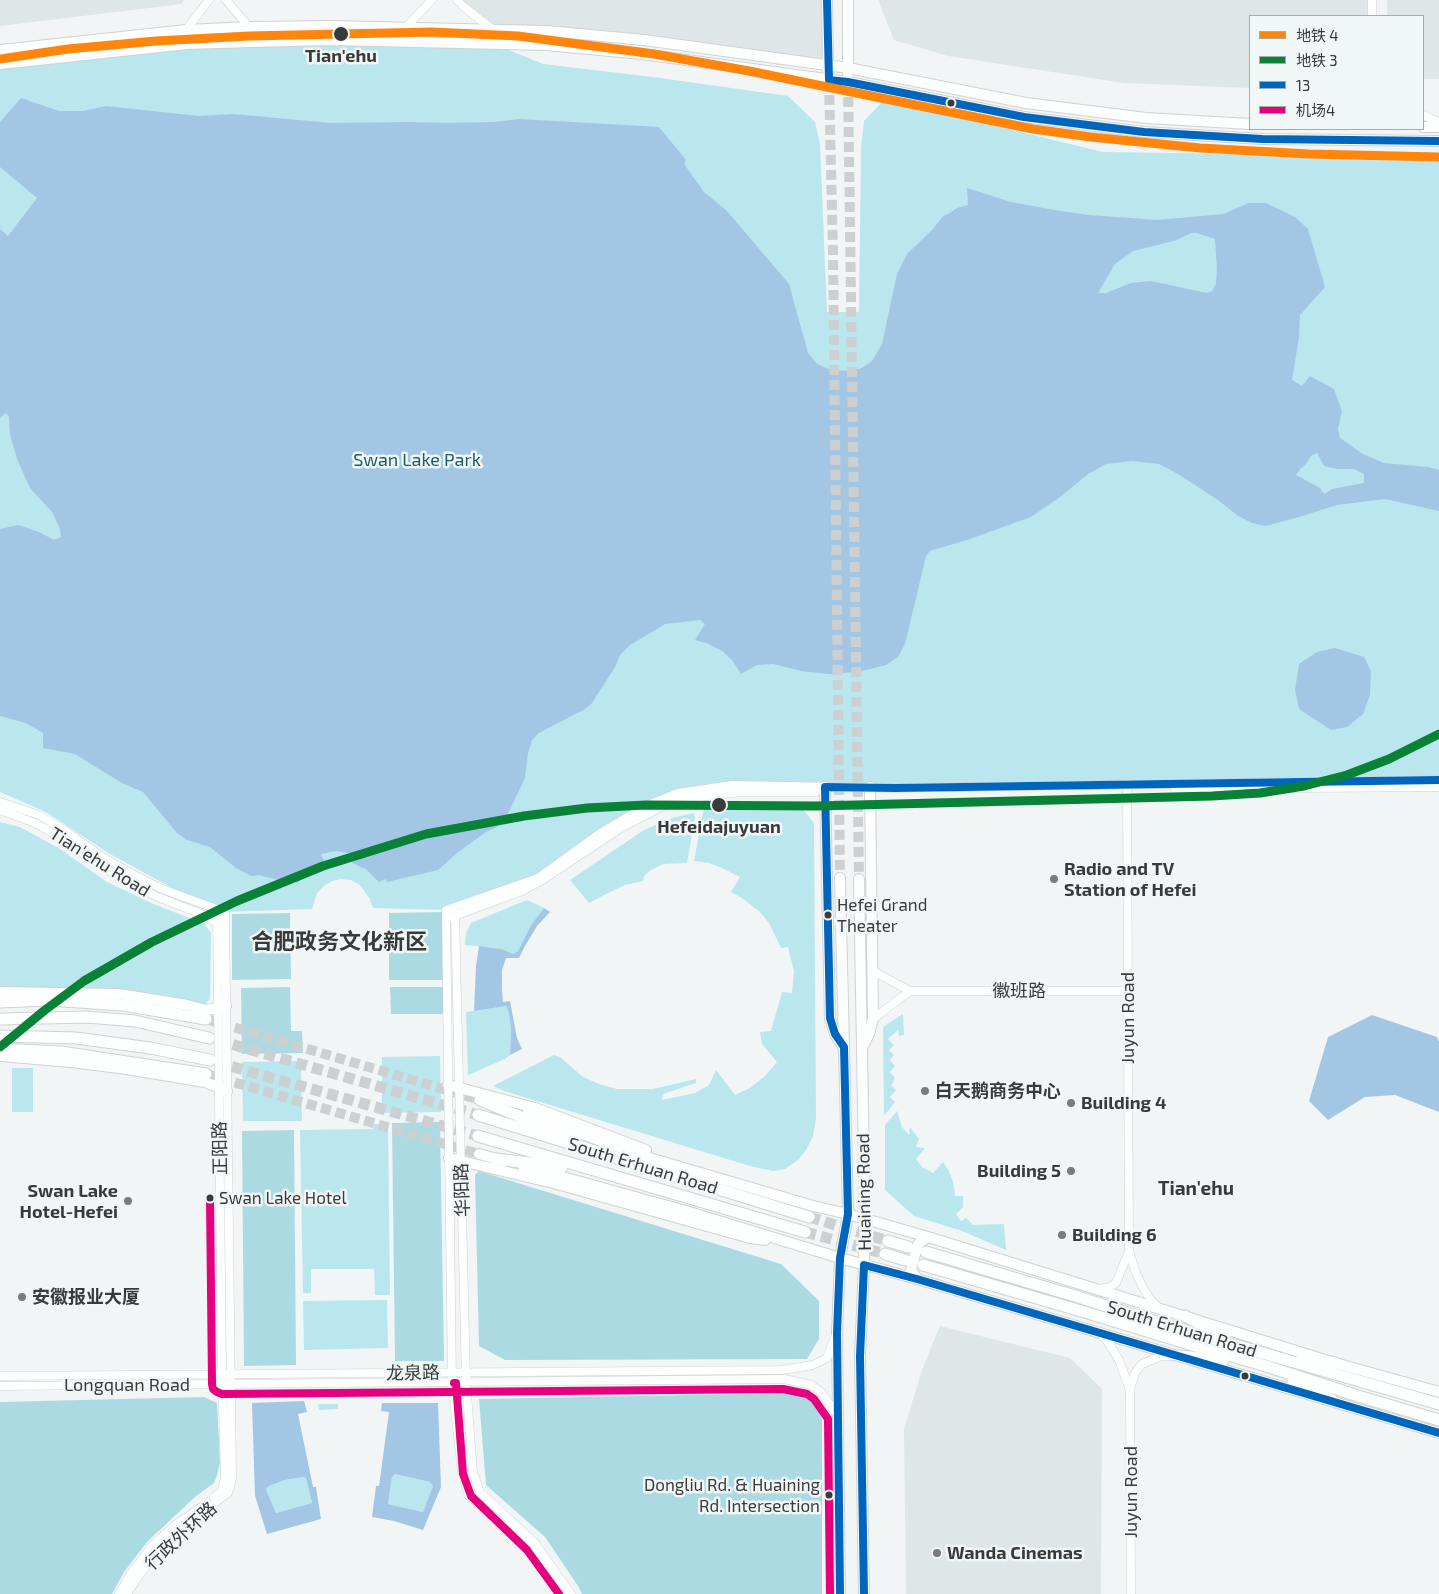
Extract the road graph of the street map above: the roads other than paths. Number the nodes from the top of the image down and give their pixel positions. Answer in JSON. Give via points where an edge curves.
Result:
{"nodes":[{"id":1,"x":209,"y":0,"type":"edge"},
{"id":2,"x":226,"y":0,"type":"edge"},
{"id":3,"x":432,"y":0,"type":"edge"},
{"id":4,"x":457,"y":0,"type":"edge"},
{"id":5,"x":827,"y":0,"type":"edge"},
{"id":6,"x":848,"y":0,"type":"edge"},
{"id":7,"x":1372,"y":0,"type":"edge"},
{"id":8,"x":1372,"y":15,"type":"edge"},
{"id":9,"x":406,"y":27,"type":"junction"},
{"id":10,"x":249,"y":28,"type":"junction"},
{"id":11,"x":492,"y":29,"type":"junction"},
{"id":12,"x":186,"y":30,"type":"junction"},
{"id":13,"x":0,"y":50,"type":"edge"},
{"id":14,"x":0,"y":64,"type":"edge"},
{"id":15,"x":828,"y":66,"type":"junction"},
{"id":16,"x":848,"y":68,"type":"junction"},
{"id":17,"x":829,"y":80,"type":"junction"},
{"id":18,"x":848,"y":82,"type":"junction"},
{"id":19,"x":1424,"y":116,"type":"edge"},
{"id":20,"x":1439,"y":122,"type":"edge"},
{"id":21,"x":1249,"y":124,"type":"edge"},
{"id":22,"x":1424,"y":127,"type":"edge"},
{"id":23,"x":1439,"y":127,"type":"edge"},
{"id":24,"x":1439,"y":141,"type":"edge"},
{"id":25,"x":1439,"y":780,"type":"edge"},
{"id":26,"x":1127,"y":786,"type":"junction"},
{"id":27,"x":1439,"y":787,"type":"edge"},
{"id":28,"x":825,"y":789,"type":"junction"},
{"id":29,"x":870,"y":790,"type":"junction"},
{"id":30,"x":0,"y":802,"type":"edge"},
{"id":31,"x":0,"y":810,"type":"edge"},
{"id":32,"x":840,"y":878,"type":"tunnel mouth"},
{"id":33,"x":859,"y":879,"type":"tunnel mouth"},
{"id":34,"x":455,"y":907,"type":"junction"},
{"id":35,"x":217,"y":909,"type":"junction"},
{"id":36,"x":225,"y":912,"type":"joint"},
{"id":37,"x":455,"y":916,"type":"junction"},
{"id":38,"x":446,"y":919,"type":"junction"},
{"id":39,"x":217,"y":923,"type":"junction"},
{"id":40,"x":226,"y":931,"type":"junction"},
{"id":41,"x":872,"y":971,"type":"junction"},
{"id":42,"x":910,"y":991,"type":"junction"},
{"id":43,"x":1128,"y":991,"type":"junction"},
{"id":44,"x":0,"y":992,"type":"edge"},
{"id":45,"x":0,"y":1002,"type":"edge"},
{"id":46,"x":222,"y":1008,"type":"junction"},
{"id":47,"x":0,"y":1019,"type":"edge"},
{"id":48,"x":873,"y":1019,"type":"junction"},
{"id":49,"x":135,"y":1021,"type":"junction"},
{"id":50,"x":0,"y":1036,"type":"edge"},
{"id":51,"x":53,"y":1038,"type":"junction"},
{"id":52,"x":209,"y":1038,"type":"tunnel mouth"},
{"id":53,"x":844,"y":1048,"type":"junction"},
{"id":54,"x":0,"y":1049,"type":"edge"},
{"id":55,"x":861,"y":1049,"type":"junction"},
{"id":56,"x":0,"y":1056,"type":"edge"},
{"id":57,"x":210,"y":1060,"type":"tunnel mouth"},
{"id":58,"x":179,"y":1068,"type":"junction"},
{"id":59,"x":206,"y":1074,"type":"tunnel mouth"},
{"id":60,"x":448,"y":1085,"type":"junction"},
{"id":61,"x":459,"y":1087,"type":"junction"},
{"id":62,"x":223,"y":1089,"type":"junction"},
{"id":63,"x":478,"y":1099,"type":"joint"},
{"id":64,"x":478,"y":1116,"type":"tunnel mouth"},
{"id":65,"x":478,"y":1136,"type":"tunnel mouth"},
{"id":66,"x":479,"y":1154,"type":"tunnel mouth"},
{"id":67,"x":449,"y":1158,"type":"junction"},
{"id":68,"x":496,"y":1158,"type":"junction"},
{"id":69,"x":461,"y":1160,"type":"junction"},
{"id":70,"x":626,"y":1161,"type":"junction"},
{"id":71,"x":598,"y":1172,"type":"junction"},
{"id":72,"x":811,"y":1212,"type":"junction"},
{"id":73,"x":848,"y":1214,"type":"junction"},
{"id":74,"x":865,"y":1219,"type":"junction"},
{"id":75,"x":805,"y":1232,"type":"tunnel mouth"},
{"id":76,"x":928,"y":1237,"type":"junction"},
{"id":77,"x":888,"y":1241,"type":"tunnel mouth"},
{"id":78,"x":908,"y":1247,"type":"dead end"},
{"id":79,"x":808,"y":1248,"type":"junction"},
{"id":80,"x":1129,"y":1251,"type":"junction"},
{"id":81,"x":926,"y":1252,"type":"dead end"},
{"id":82,"x":886,"y":1254,"type":"tunnel mouth"},
{"id":83,"x":840,"y":1258,"type":"junction"},
{"id":84,"x":905,"y":1260,"type":"dead end"},
{"id":85,"x":864,"y":1265,"type":"junction"},
{"id":86,"x":922,"y":1265,"type":"dead end"},
{"id":87,"x":917,"y":1279,"type":"junction"},
{"id":88,"x":1097,"y":1289,"type":"junction"},
{"id":89,"x":1158,"y":1308,"type":"junction"},
{"id":90,"x":1185,"y":1316,"type":"junction"},
{"id":91,"x":837,"y":1333,"type":"junction"},
{"id":92,"x":1100,"y":1333,"type":"junction"},
{"id":93,"x":1254,"y":1350,"type":"junction"},
{"id":94,"x":1180,"y":1356,"type":"junction"},
{"id":95,"x":1248,"y":1362,"type":"junction"},
{"id":96,"x":1335,"y":1363,"type":"junction"},
{"id":97,"x":1263,"y":1365,"type":"junction"},
{"id":98,"x":452,"y":1373,"type":"junction"},
{"id":99,"x":466,"y":1373,"type":"junction"},
{"id":100,"x":222,"y":1375,"type":"junction"},
{"id":101,"x":232,"y":1375,"type":"junction"},
{"id":102,"x":0,"y":1376,"type":"edge"},
{"id":103,"x":452,"y":1382,"type":"junction"},
{"id":104,"x":466,"y":1382,"type":"junction"},
{"id":105,"x":222,"y":1384,"type":"junction"},
{"id":106,"x":232,"y":1384,"type":"junction"},
{"id":107,"x":0,"y":1386,"type":"edge"},
{"id":108,"x":1130,"y":1390,"type":"junction"},
{"id":109,"x":1439,"y":1392,"type":"edge"},
{"id":110,"x":1332,"y":1400,"type":"junction"},
{"id":111,"x":1439,"y":1404,"type":"edge"},
{"id":112,"x":838,"y":1416,"type":"junction"},
{"id":113,"x":1439,"y":1420,"type":"edge"},
{"id":114,"x":1439,"y":1433,"type":"edge"},
{"id":115,"x":229,"y":1478,"type":"junction"},
{"id":116,"x":119,"y":1594,"type":"edge"},
{"id":117,"x":128,"y":1594,"type":"edge"},
{"id":118,"x":563,"y":1594,"type":"edge"},
{"id":119,"x":571,"y":1594,"type":"edge"},
{"id":120,"x":840,"y":1594,"type":"edge"},
{"id":121,"x":864,"y":1594,"type":"edge"},
{"id":122,"x":1131,"y":1594,"type":"edge"}],
"edges":[{"from":1,"to":12,"type":"street"},
{"from":2,"to":10,"type":"street"},
{"from":3,"to":9,"type":"street"},
{"from":4,"to":11,"type":"street"},
{"from":5,"to":15,"type":"main road"},
{"from":6,"to":16,"type":"main road"},
{"from":7,"to":8,"type":"street"},
{"from":9,"to":10,"type":"main road"},
{"from":9,"to":11,"type":"main road"},
{"from":10,"to":12,"type":"main road"},
{"from":11,"to":15,"type":"main road","via":[[644,40]]},
{"from":12,"to":13,"type":"main road"},
{"from":14,"to":17,"type":"main road","via":[[187,44],[332,40],[546,45],[642,54]]},
{"from":15,"to":16,"type":"main road"},
{"from":15,"to":17,"type":"main road"},
{"from":16,"to":18,"type":"main road"},
{"from":16,"to":21,"type":"main road","via":[[1026,103],[1146,118]]},
{"from":17,"to":18,"type":"main road"},
{"from":18,"to":24,"type":"main road","via":[[1024,117],[1144,132],[1262,139]]},
{"from":19,"to":20,"type":"street"},
{"from":22,"to":23,"type":"main road"},
{"from":25,"to":26,"type":"street"},
{"from":26,"to":27,"type":"street","via":[[1238,789]]},
{"from":26,"to":29,"type":"street"},
{"from":26,"to":43,"type":"street","name":"Juyun Road"},
{"from":28,"to":29,"type":"street"},
{"from":28,"to":34,"type":"street","via":[[732,785],[678,792],[648,805],[599,834],[538,878]]},
{"from":28,"to":37,"type":"street","via":[[739,792],[685,799],[663,806],[621,828],[541,881]]},
{"from":28,"to":53,"type":"main road","via":[[830,1018]]},
{"from":29,"to":41,"type":"main road"},
{"from":30,"to":35,"type":"street","name":"Tian'ehu Road","via":[[38,815],[104,858],[162,889]]},
{"from":31,"to":39,"type":"street","name":"Tian'ehu Road","via":[[36,823],[131,884]]},
{"from":32,"to":53,"type":"main road","name":"Huaining Road"},
{"from":33,"to":55,"type":"main road","name":"Huaining Road"},
{"from":34,"to":37,"type":"street","name":"华阳路"},
{"from":34,"to":38,"type":"street","name":"华阳路","via":[[446,910]]},
{"from":35,"to":36,"type":"street","name":"Tian'ehu Road"},
{"from":35,"to":39,"type":"street","name":"正阳路"},
{"from":36,"to":40,"type":"street","name":"正阳路"},
{"from":37,"to":38,"type":"street"},
{"from":37,"to":61,"type":"street","name":"华阳路"},
{"from":38,"to":60,"type":"street","name":"华阳路"},
{"from":39,"to":40,"type":"street","name":"Tian'ehu Road"},
{"from":39,"to":46,"type":"street","name":"正阳路"},
{"from":40,"to":46,"type":"street","name":"正阳路"},
{"from":41,"to":42,"type":"street","name":"徽班路"},
{"from":41,"to":48,"type":"main road"},
{"from":42,"to":43,"type":"street","name":"徽班路"},
{"from":42,"to":48,"type":"street"},
{"from":43,"to":80,"type":"street","name":"Juyun Road"},
{"from":44,"to":46,"type":"main road","via":[[119,994],[207,1010]]},
{"from":45,"to":49,"type":"highway","via":[[49,1000],[123,1005],[201,1018]]},
{"from":46,"to":62,"type":"street","name":"正阳路"},
{"from":47,"to":49,"type":"highway","via":[[87,1017]]},
{"from":48,"to":55,"type":"main road"},
{"from":49,"to":52,"type":"highway"},
{"from":50,"to":51,"type":"highway"},
{"from":51,"to":57,"type":"highway","via":[[150,1048]]},
{"from":51,"to":58,"type":"highway"},
{"from":53,"to":73,"type":"main road","name":"Huaining Road"},
{"from":54,"to":58,"type":"highway","via":[[60,1052]]},
{"from":55,"to":74,"type":"main road","name":"Huaining Road"},
{"from":56,"to":62,"type":"main road","via":[[127,1069],[205,1082]]},
{"from":58,"to":59,"type":"highway"},
{"from":60,"to":61,"type":"main road"},
{"from":60,"to":67,"type":"street","name":"华阳路"},
{"from":61,"to":69,"type":"street","name":"华阳路"},
{"from":61,"to":72,"type":"main road","via":[[535,1108],[653,1152],[780,1190]]},
{"from":62,"to":100,"type":"street","name":"正阳路"},
{"from":62,"to":101,"type":"street","name":"正阳路"},
{"from":63,"to":70,"type":"highway"},
{"from":63,"to":72,"type":"main road"},
{"from":64,"to":70,"type":"highway","name":"South Erhuan Road"},
{"from":65,"to":71,"type":"highway","name":"South Erhuan Road"},
{"from":66,"to":68,"type":"main road"},
{"from":67,"to":69,"type":"main road"},
{"from":67,"to":98,"type":"street","name":"华阳路"},
{"from":68,"to":71,"type":"highway"},
{"from":68,"to":79,"type":"main road"},
{"from":69,"to":79,"type":"main road","via":[[750,1238]]},
{"from":69,"to":99,"type":"street","name":"华阳路"},
{"from":70,"to":72,"type":"highway","name":"South Erhuan Road"},
{"from":71,"to":75,"type":"highway","name":"South Erhuan Road"},
{"from":72,"to":73,"type":"main road"},
{"from":73,"to":74,"type":"main road"},
{"from":73,"to":83,"type":"main road","name":"Huaining Road"},
{"from":74,"to":76,"type":"main road"},
{"from":74,"to":85,"type":"main road","name":"Huaining Road"},
{"from":76,"to":87,"type":"main road","via":[[918,1244],[911,1269]]},
{"from":76,"to":88,"type":"main road"},
{"from":77,"to":78,"type":"highway"},
{"from":79,"to":83,"type":"main road"},
{"from":80,"to":88,"type":"street","via":[[1116,1283]]},
{"from":80,"to":89,"type":"street","via":[[1142,1286]]},
{"from":81,"to":93,"type":"highway","name":"South Erhuan Road"},
{"from":82,"to":84,"type":"highway"},
{"from":83,"to":85,"type":"main road"},
{"from":83,"to":91,"type":"main road","name":"Huaining Road"},
{"from":85,"to":87,"type":"main road"},
{"from":85,"to":121,"type":"main road","name":"Huaining Road","via":[[860,1356]]},
{"from":86,"to":95,"type":"highway","name":"South Erhuan Road"},
{"from":87,"to":92,"type":"main road"},
{"from":88,"to":89,"type":"main road"},
{"from":89,"to":90,"type":"main road"},
{"from":90,"to":93,"type":"highway"},
{"from":90,"to":96,"type":"main road"},
{"from":91,"to":99,"type":"street","name":"龙泉路","via":[[827,1358],[813,1365],[782,1370]]},
{"from":91,"to":112,"type":"main road","name":"Huaining Road"},
{"from":92,"to":94,"type":"main road"},
{"from":92,"to":108,"type":"street","via":[[1120,1360]]},
{"from":93,"to":96,"type":"highway"},
{"from":93,"to":111,"type":"highway","name":"South Erhuan Road"},
{"from":94,"to":95,"type":"highway"},
{"from":94,"to":108,"type":"street","via":[[1161,1356],[1142,1364],[1135,1373]]},
{"from":94,"to":110,"type":"main road"},
{"from":95,"to":97,"type":"highway","name":"South Erhuan Road"},
{"from":96,"to":109,"type":"main road"},
{"from":97,"to":110,"type":"highway"},
{"from":97,"to":113,"type":"highway","name":"South Erhuan Road"},
{"from":98,"to":99,"type":"street","name":"龙泉路"},
{"from":98,"to":101,"type":"street","name":"龙泉路"},
{"from":98,"to":103,"type":"street","name":"华阳路"},
{"from":99,"to":104,"type":"street","name":"华阳路"},
{"from":100,"to":101,"type":"street","name":"龙泉路"},
{"from":100,"to":102,"type":"street","name":"龙泉路"},
{"from":100,"to":105,"type":"street","name":"正阳路"},
{"from":101,"to":106,"type":"street","name":"正阳路"},
{"from":103,"to":104,"type":"street","name":"Longquan Road"},
{"from":103,"to":106,"type":"street","name":"Longquan Road"},
{"from":103,"to":118,"type":"street","name":"华阳路","via":[[462,1472],[469,1496],[538,1558]]},
{"from":104,"to":112,"type":"street","name":"Longquan Road","via":[[784,1379],[811,1385],[821,1392]]},
{"from":104,"to":119,"type":"street","name":"华阳路","via":[[472,1472],[480,1492],[535,1543]]},
{"from":105,"to":106,"type":"street","name":"Longquan Road"},
{"from":105,"to":107,"type":"street","name":"Longquan Road"},
{"from":105,"to":115,"type":"street","name":"正阳路"},
{"from":106,"to":115,"type":"street","name":"正阳路"},
{"from":108,"to":122,"type":"street","name":"Juyun Road"},
{"from":110,"to":114,"type":"main road"},
{"from":112,"to":120,"type":"main road","name":"Huaining Road"},
{"from":115,"to":116,"type":"street","name":"行政外环路","via":[[220,1493],[152,1546]]},
{"from":115,"to":117,"type":"street","name":"行政外环路","via":[[228,1493],[157,1553]]}]}
